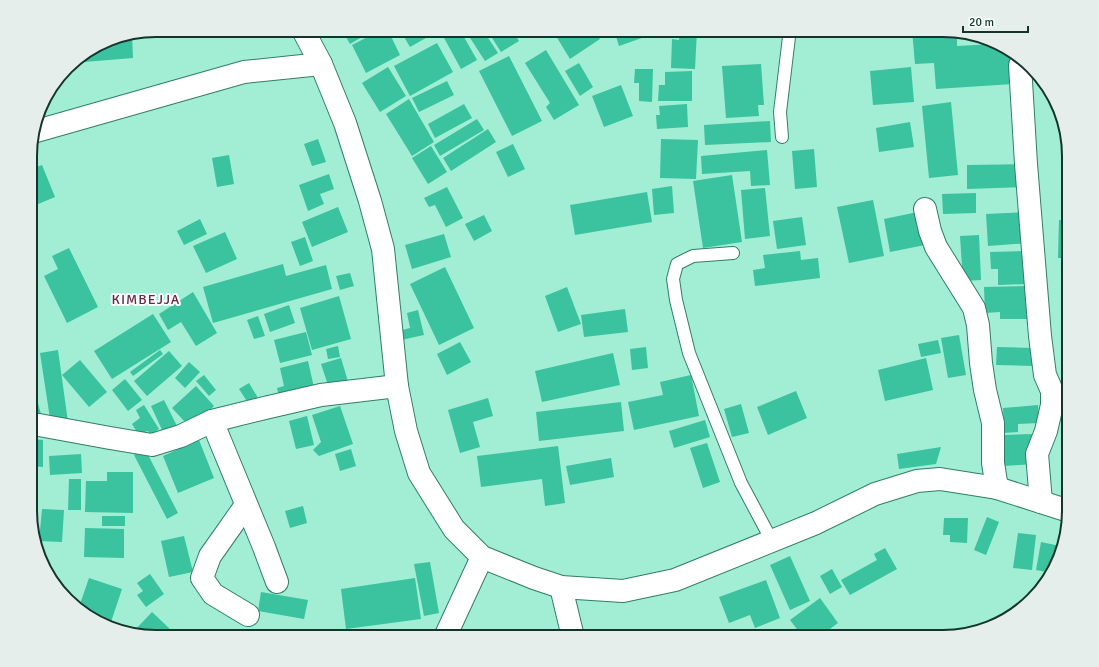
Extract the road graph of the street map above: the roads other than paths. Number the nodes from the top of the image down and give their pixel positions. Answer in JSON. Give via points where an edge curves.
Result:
{"nodes":[{"id":1,"x":307,"y":37,"type":"edge"},
{"id":2,"x":789,"y":37,"type":"edge"},
{"id":3,"x":321,"y":64,"type":"junction"},
{"id":4,"x":1020,"y":65,"type":"dead end"},
{"id":5,"x":40,"y":130,"type":"edge"},
{"id":6,"x":782,"y":137,"type":"dead end"},
{"id":7,"x":925,"y":209,"type":"dead end"},
{"id":8,"x":733,"y":254,"type":"dead end"},
{"id":9,"x":397,"y":386,"type":"junction"},
{"id":10,"x":212,"y":422,"type":"junction"},
{"id":11,"x":37,"y":425,"type":"edge"},
{"id":12,"x":997,"y":488,"type":"junction"},
{"id":13,"x":1041,"y":502,"type":"junction"},
{"id":14,"x":246,"y":505,"type":"junction"},
{"id":15,"x":1062,"y":509,"type":"edge"},
{"id":16,"x":772,"y":541,"type":"junction"},
{"id":17,"x":482,"y":557,"type":"junction"},
{"id":18,"x":277,"y":582,"type":"dead end"},
{"id":19,"x":561,"y":587,"type":"junction"},
{"id":20,"x":248,"y":615,"type":"dead end"},
{"id":21,"x":448,"y":630,"type":"edge"},
{"id":22,"x":571,"y":630,"type":"edge"}],
"edges":[{"from":1,"to":3,"type":"street"},
{"from":2,"to":6,"type":"lane","via":[[780,112]]},
{"from":3,"to":5,"type":"street","via":[[244,72]]},
{"from":3,"to":9,"type":"street","via":[[345,123],[383,249]]},
{"from":4,"to":13,"type":"street","via":[[1040,336],[1046,375],[1052,391],[1052,405],[1046,431],[1037,454]]},
{"from":7,"to":12,"type":"street","via":[[936,247],[974,308],[985,390],[993,423],[993,463]]},
{"from":8,"to":16,"type":"lane","via":[[693,256],[677,264],[673,280],[691,359],[741,483]]},
{"from":9,"to":10,"type":"street","via":[[321,395]]},
{"from":9,"to":17,"type":"street","via":[[406,431],[419,473],[454,529]]},
{"from":10,"to":11,"type":"street","via":[[152,445]]},
{"from":10,"to":14,"type":"street"},
{"from":12,"to":13,"type":"street"},
{"from":12,"to":16,"type":"street","via":[[940,479],[916,481],[874,494],[816,523]]},
{"from":13,"to":15,"type":"street"},
{"from":14,"to":18,"type":"street"},
{"from":14,"to":20,"type":"street","via":[[210,556],[202,578],[214,594]]},
{"from":16,"to":19,"type":"street","via":[[675,580],[631,590]]},
{"from":17,"to":19,"type":"street"},
{"from":17,"to":21,"type":"street"},
{"from":19,"to":22,"type":"street"}]}
